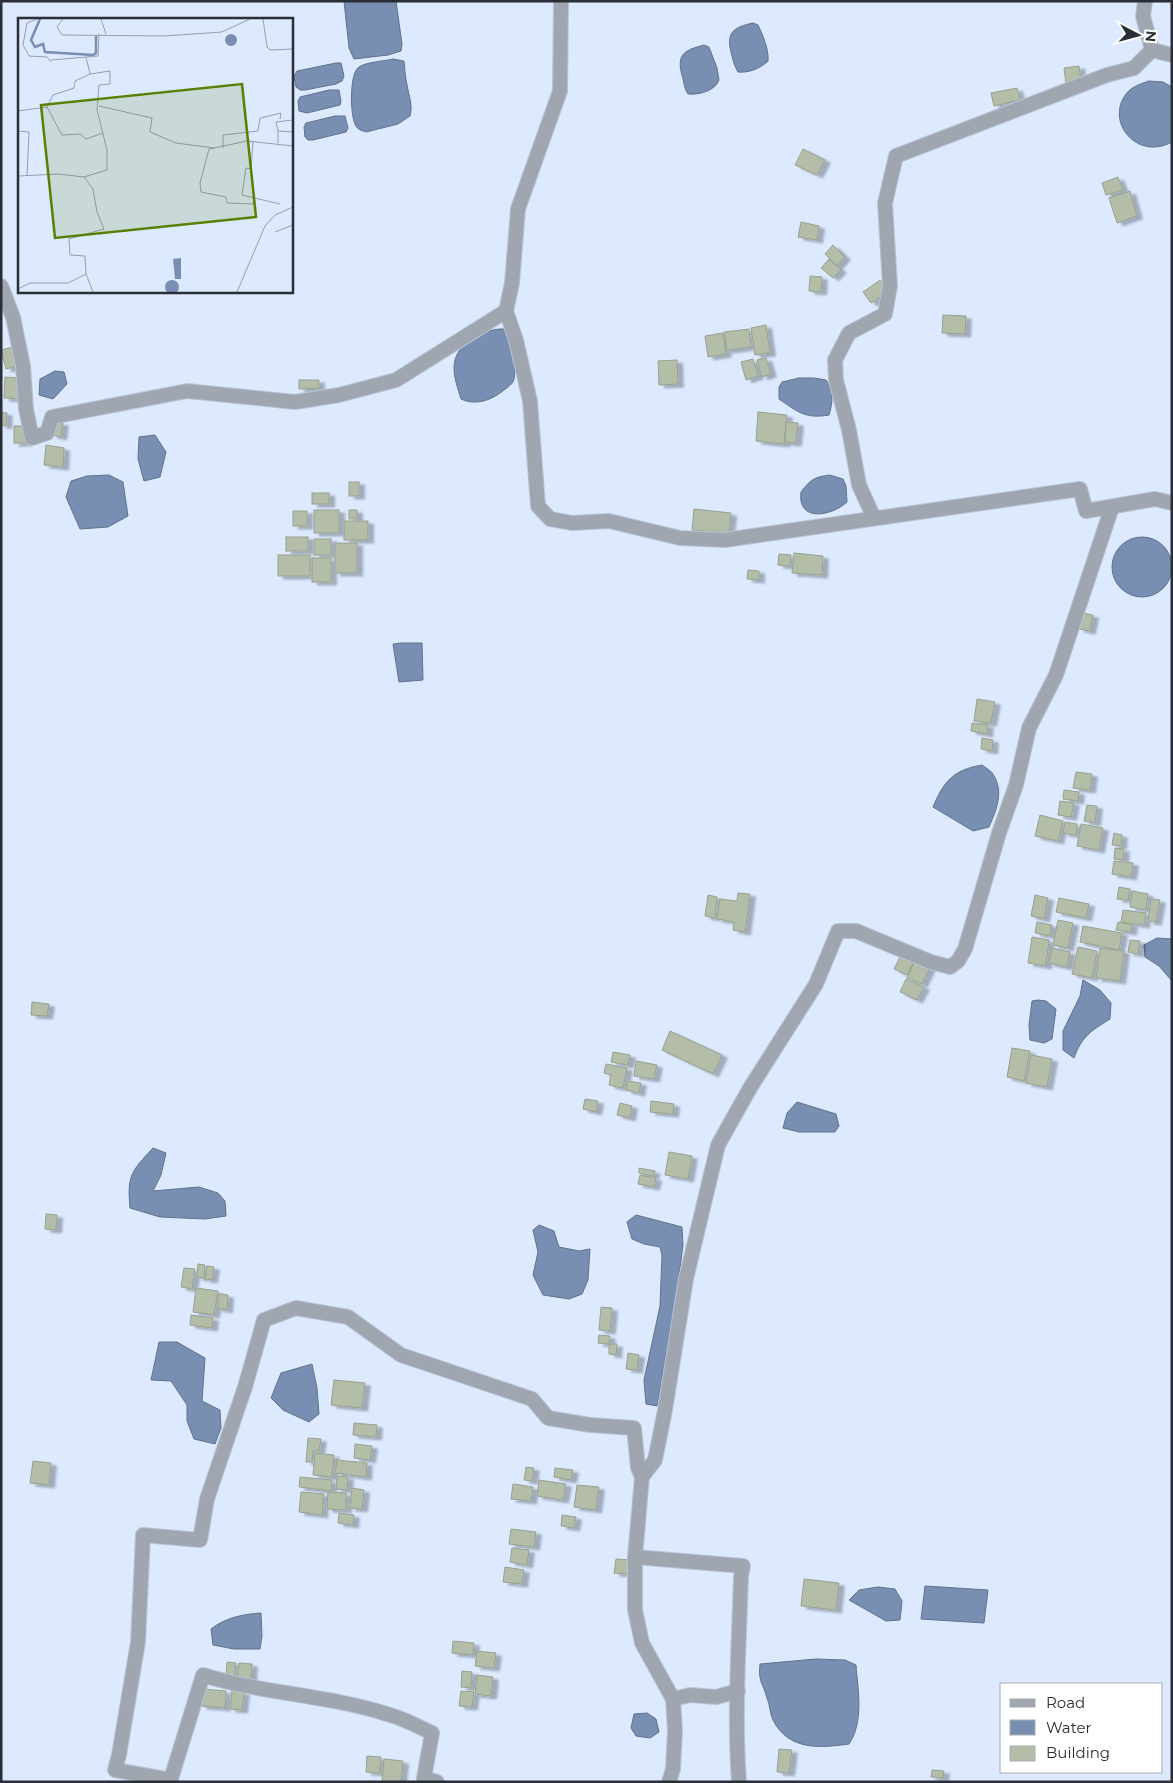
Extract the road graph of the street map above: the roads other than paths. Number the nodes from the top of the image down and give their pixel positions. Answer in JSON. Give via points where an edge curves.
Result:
{"nodes":[{"id":1,"x":561,"y":1,"type":"edge"},
{"id":2,"x":1145,"y":1,"type":"edge"},
{"id":3,"x":1152,"y":50,"type":"junction"},
{"id":4,"x":1172,"y":55,"type":"edge"},
{"id":5,"x":1,"y":286,"type":"edge"},
{"id":6,"x":506,"y":311,"type":"junction"},
{"id":7,"x":1172,"y":503,"type":"edge"},
{"id":8,"x":1112,"y":506,"type":"junction"},
{"id":9,"x":874,"y":518,"type":"junction"},
{"id":10,"x":642,"y":1477,"type":"junction"},
{"id":11,"x":635,"y":1557,"type":"junction"},
{"id":12,"x":738,"y":1690,"type":"junction"},
{"id":13,"x":674,"y":1699,"type":"junction"},
{"id":14,"x":170,"y":1781,"type":"edge"},
{"id":15,"x":437,"y":1782,"type":"edge"},
{"id":16,"x":669,"y":1782,"type":"edge"},
{"id":17,"x":739,"y":1782,"type":"edge"}],
"edges":[{"from":1,"to":6,"type":"street","via":[[560,91],[518,209],[512,284]]},
{"from":2,"to":3,"type":"street","via":[[1143,16]]},
{"from":3,"to":4,"type":"street"},
{"from":3,"to":9,"type":"street","via":[[1134,68],[1107,75],[896,156],[885,203],[890,286],[885,314],[849,333],[835,360],[836,380],[859,485]]},
{"from":5,"to":6,"type":"street","via":[[13,318],[23,366],[32,438],[47,433],[52,417],[187,391],[295,402],[339,395],[396,380]]},
{"from":6,"to":9,"type":"street","via":[[530,400],[538,506],[550,519],[572,523],[609,520],[680,538],[725,540]]},
{"from":7,"to":8,"type":"street","via":[[1155,499]]},
{"from":8,"to":9,"type":"street","via":[[1086,511],[1080,489]]},
{"from":8,"to":10,"type":"street","via":[[1056,675],[1029,728],[1016,786],[965,949],[958,961],[950,967],[856,931],[838,931],[816,984],[718,1145],[686,1279],[656,1460]]},
{"from":10,"to":11,"type":"street"},
{"from":10,"to":14,"type":"street","via":[[634,1428],[548,1418],[532,1399],[402,1355],[348,1317],[296,1308],[264,1320],[207,1499],[200,1540],[144,1535],[138,1642],[115,1770]]},
{"from":11,"to":12,"type":"street","via":[[743,1566]]},
{"from":11,"to":13,"type":"street","via":[[635,1610],[642,1643]]},
{"from":12,"to":13,"type":"street","via":[[716,1697],[690,1695]]},
{"from":12,"to":17,"type":"street"},
{"from":13,"to":16,"type":"street","via":[[673,1769]]},
{"from":14,"to":15,"type":"street","via":[[203,1675],[227,1683],[324,1699],[391,1715],[424,1729],[432,1733],[424,1778]]}]}
